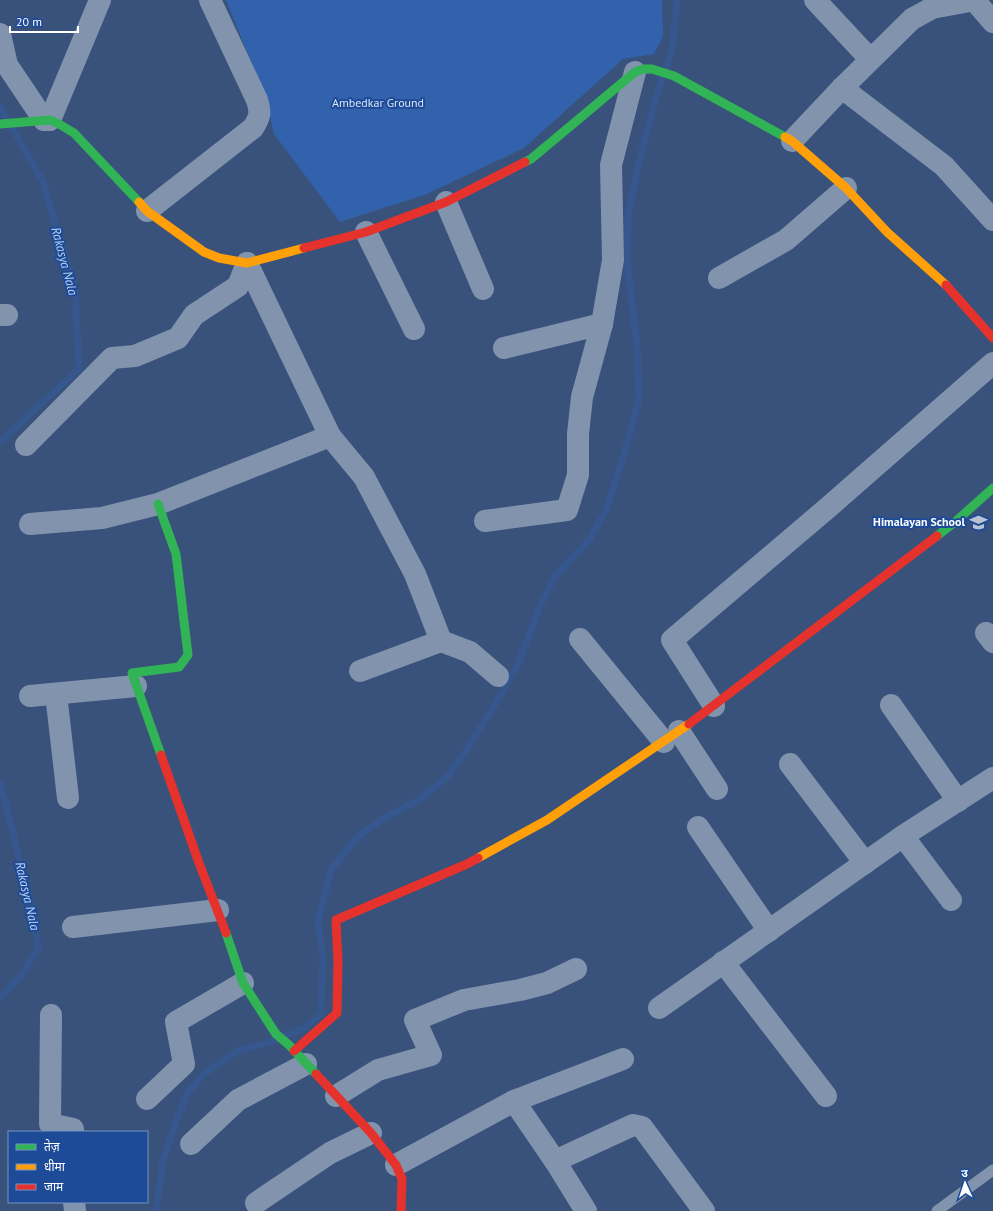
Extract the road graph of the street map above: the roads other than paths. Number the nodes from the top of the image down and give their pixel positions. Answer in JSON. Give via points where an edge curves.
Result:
{"nodes":[{"id":1,"x":100,"y":0,"type":"edge"},
{"id":2,"x":210,"y":0,"type":"edge"},
{"id":3,"x":815,"y":0,"type":"edge"},
{"id":4,"x":975,"y":0,"type":"edge"},
{"id":5,"x":993,"y":22,"type":"edge"},
{"id":6,"x":0,"y":34,"type":"edge"},
{"id":7,"x":870,"y":60,"type":"junction"},
{"id":8,"x":643,"y":71,"type":"junction"},
{"id":9,"x":842,"y":88,"type":"junction"},
{"id":10,"x":43,"y":120,"type":"junction"},
{"id":11,"x":1,"y":124,"type":"edge"},
{"id":12,"x":792,"y":141,"type":"junction"},
{"id":13,"x":846,"y":188,"type":"junction"},
{"id":14,"x":446,"y":202,"type":"junction"},
{"id":15,"x":147,"y":211,"type":"junction"},
{"id":16,"x":993,"y":220,"type":"edge"},
{"id":17,"x":366,"y":232,"type":"junction"},
{"id":18,"x":247,"y":263,"type":"junction"},
{"id":19,"x":719,"y":278,"type":"dead end"},
{"id":20,"x":483,"y":289,"type":"dead end"},
{"id":21,"x":602,"y":324,"type":"junction"},
{"id":22,"x":414,"y":329,"type":"dead end"},
{"id":23,"x":993,"y":338,"type":"edge"},
{"id":24,"x":504,"y":348,"type":"dead end"},
{"id":25,"x":993,"y":363,"type":"edge"},
{"id":26,"x":330,"y":436,"type":"junction"},
{"id":27,"x":26,"y":445,"type":"dead end"},
{"id":28,"x":993,"y":488,"type":"edge"},
{"id":29,"x":158,"y":504,"type":"junction"},
{"id":30,"x":485,"y":520,"type":"dead end"},
{"id":31,"x":30,"y":524,"type":"dead end"},
{"id":32,"x":580,"y":639,"type":"dead end"},
{"id":33,"x":441,"y":641,"type":"junction"},
{"id":34,"x":360,"y":671,"type":"dead end"},
{"id":35,"x":498,"y":676,"type":"dead end"},
{"id":36,"x":136,"y":686,"type":"junction"},
{"id":37,"x":56,"y":694,"type":"junction"},
{"id":38,"x":30,"y":696,"type":"dead end"},
{"id":39,"x":891,"y":705,"type":"dead end"},
{"id":40,"x":714,"y":706,"type":"junction"},
{"id":41,"x":671,"y":736,"type":"junction"},
{"id":42,"x":790,"y":764,"type":"dead end"},
{"id":43,"x":993,"y":778,"type":"edge"},
{"id":44,"x":717,"y":789,"type":"dead end"},
{"id":45,"x":68,"y":798,"type":"dead end"},
{"id":46,"x":958,"y":801,"type":"junction"},
{"id":47,"x":698,"y":827,"type":"dead end"},
{"id":48,"x":903,"y":836,"type":"junction"},
{"id":49,"x":865,"y":863,"type":"junction"},
{"id":50,"x":951,"y":900,"type":"dead end"},
{"id":51,"x":218,"y":910,"type":"junction"},
{"id":52,"x":73,"y":926,"type":"dead end"},
{"id":53,"x":769,"y":931,"type":"junction"},
{"id":54,"x":724,"y":962,"type":"junction"},
{"id":55,"x":576,"y":969,"type":"dead end"},
{"id":56,"x":243,"y":983,"type":"junction"},
{"id":57,"x":659,"y":1008,"type":"dead end"},
{"id":58,"x":51,"y":1015,"type":"dead end"},
{"id":59,"x":296,"y":1053,"type":"junction"},
{"id":60,"x":623,"y":1059,"type":"dead end"},
{"id":61,"x":336,"y":1096,"type":"junction"},
{"id":62,"x":826,"y":1096,"type":"dead end"},
{"id":63,"x":147,"y":1099,"type":"dead end"},
{"id":64,"x":514,"y":1100,"type":"junction"},
{"id":65,"x":73,"y":1131,"type":"edge"},
{"id":66,"x":370,"y":1133,"type":"junction"},
{"id":67,"x":191,"y":1144,"type":"dead end"},
{"id":68,"x":555,"y":1161,"type":"junction"},
{"id":69,"x":396,"y":1165,"type":"junction"},
{"id":70,"x":993,"y":1170,"type":"edge"},
{"id":71,"x":256,"y":1203,"type":"dead end"},
{"id":72,"x":401,"y":1211,"type":"edge"},
{"id":73,"x":586,"y":1211,"type":"edge"},
{"id":74,"x":704,"y":1211,"type":"edge"},
{"id":75,"x":937,"y":1211,"type":"edge"}],
"edges":[{"from":1,"to":10,"type":"street"},
{"from":2,"to":15,"type":"street","via":[[257,100],[259,119],[253,128]]},
{"from":3,"to":7,"type":"street"},
{"from":4,"to":5,"type":"street"},
{"from":4,"to":7,"type":"street","via":[[932,8],[921,13]]},
{"from":6,"to":10,"type":"street","via":[[7,65]]},
{"from":7,"to":9,"type":"street"},
{"from":8,"to":12,"type":"street","via":[[674,76]]},
{"from":8,"to":14,"type":"street","via":[[531,159]]},
{"from":8,"to":21,"type":"street","via":[[611,165],[613,260]]},
{"from":9,"to":12,"type":"street"},
{"from":9,"to":16,"type":"street","via":[[944,166]]},
{"from":10,"to":11,"type":"street"},
{"from":10,"to":15,"type":"street","via":[[74,133]]},
{"from":12,"to":13,"type":"street"},
{"from":13,"to":19,"type":"street","via":[[786,240]]},
{"from":13,"to":23,"type":"street","via":[[887,232],[945,284]]},
{"from":14,"to":17,"type":"street"},
{"from":14,"to":20,"type":"street"},
{"from":15,"to":18,"type":"street","via":[[204,252],[219,258]]},
{"from":17,"to":18,"type":"street"},
{"from":17,"to":22,"type":"street"},
{"from":18,"to":26,"type":"street"},
{"from":18,"to":27,"type":"street","via":[[238,286],[194,315],[178,338],[134,356],[112,358]]},
{"from":21,"to":24,"type":"street"},
{"from":21,"to":30,"type":"street","via":[[582,397],[578,434],[578,475],[567,510]]},
{"from":25,"to":40,"type":"street","via":[[672,640]]},
{"from":26,"to":29,"type":"street"},
{"from":26,"to":33,"type":"street","via":[[364,477],[415,574]]},
{"from":28,"to":40,"type":"street","via":[[955,522]]},
{"from":29,"to":31,"type":"street","via":[[102,518]]},
{"from":29,"to":36,"type":"street","via":[[176,554],[188,655],[179,667],[132,673]]},
{"from":32,"to":41,"type":"street"},
{"from":33,"to":34,"type":"street"},
{"from":33,"to":35,"type":"street","via":[[470,652]]},
{"from":36,"to":37,"type":"street"},
{"from":36,"to":51,"type":"street","via":[[199,864]]},
{"from":37,"to":38,"type":"street"},
{"from":37,"to":45,"type":"street"},
{"from":39,"to":46,"type":"street"},
{"from":40,"to":41,"type":"street"},
{"from":41,"to":44,"type":"street"},
{"from":41,"to":59,"type":"street","via":[[547,820],[467,864],[336,920],[337,1014]]},
{"from":42,"to":49,"type":"street"},
{"from":43,"to":46,"type":"street"},
{"from":46,"to":48,"type":"street"},
{"from":47,"to":53,"type":"street"},
{"from":48,"to":49,"type":"street"},
{"from":48,"to":50,"type":"street"},
{"from":49,"to":53,"type":"street"},
{"from":51,"to":52,"type":"street"},
{"from":51,"to":56,"type":"street"},
{"from":53,"to":54,"type":"street"},
{"from":54,"to":57,"type":"street"},
{"from":54,"to":62,"type":"street"},
{"from":55,"to":61,"type":"street","via":[[547,983],[464,1000],[415,1020],[431,1055],[378,1070]]},
{"from":56,"to":59,"type":"street","via":[[276,1034]]},
{"from":56,"to":63,"type":"street","via":[[176,1022],[184,1064]]},
{"from":58,"to":65,"type":"street","via":[[50,1124]]},
{"from":59,"to":61,"type":"street"},
{"from":59,"to":67,"type":"street","via":[[238,1100]]},
{"from":60,"to":64,"type":"street"},
{"from":61,"to":66,"type":"street"},
{"from":64,"to":68,"type":"street"},
{"from":64,"to":69,"type":"street"},
{"from":66,"to":69,"type":"street"},
{"from":66,"to":71,"type":"street","via":[[330,1153]]},
{"from":68,"to":73,"type":"street"},
{"from":68,"to":74,"type":"street","via":[[633,1125],[642,1126]]},
{"from":69,"to":72,"type":"street","via":[[402,1179]]},
{"from":70,"to":75,"type":"lane"}]}
